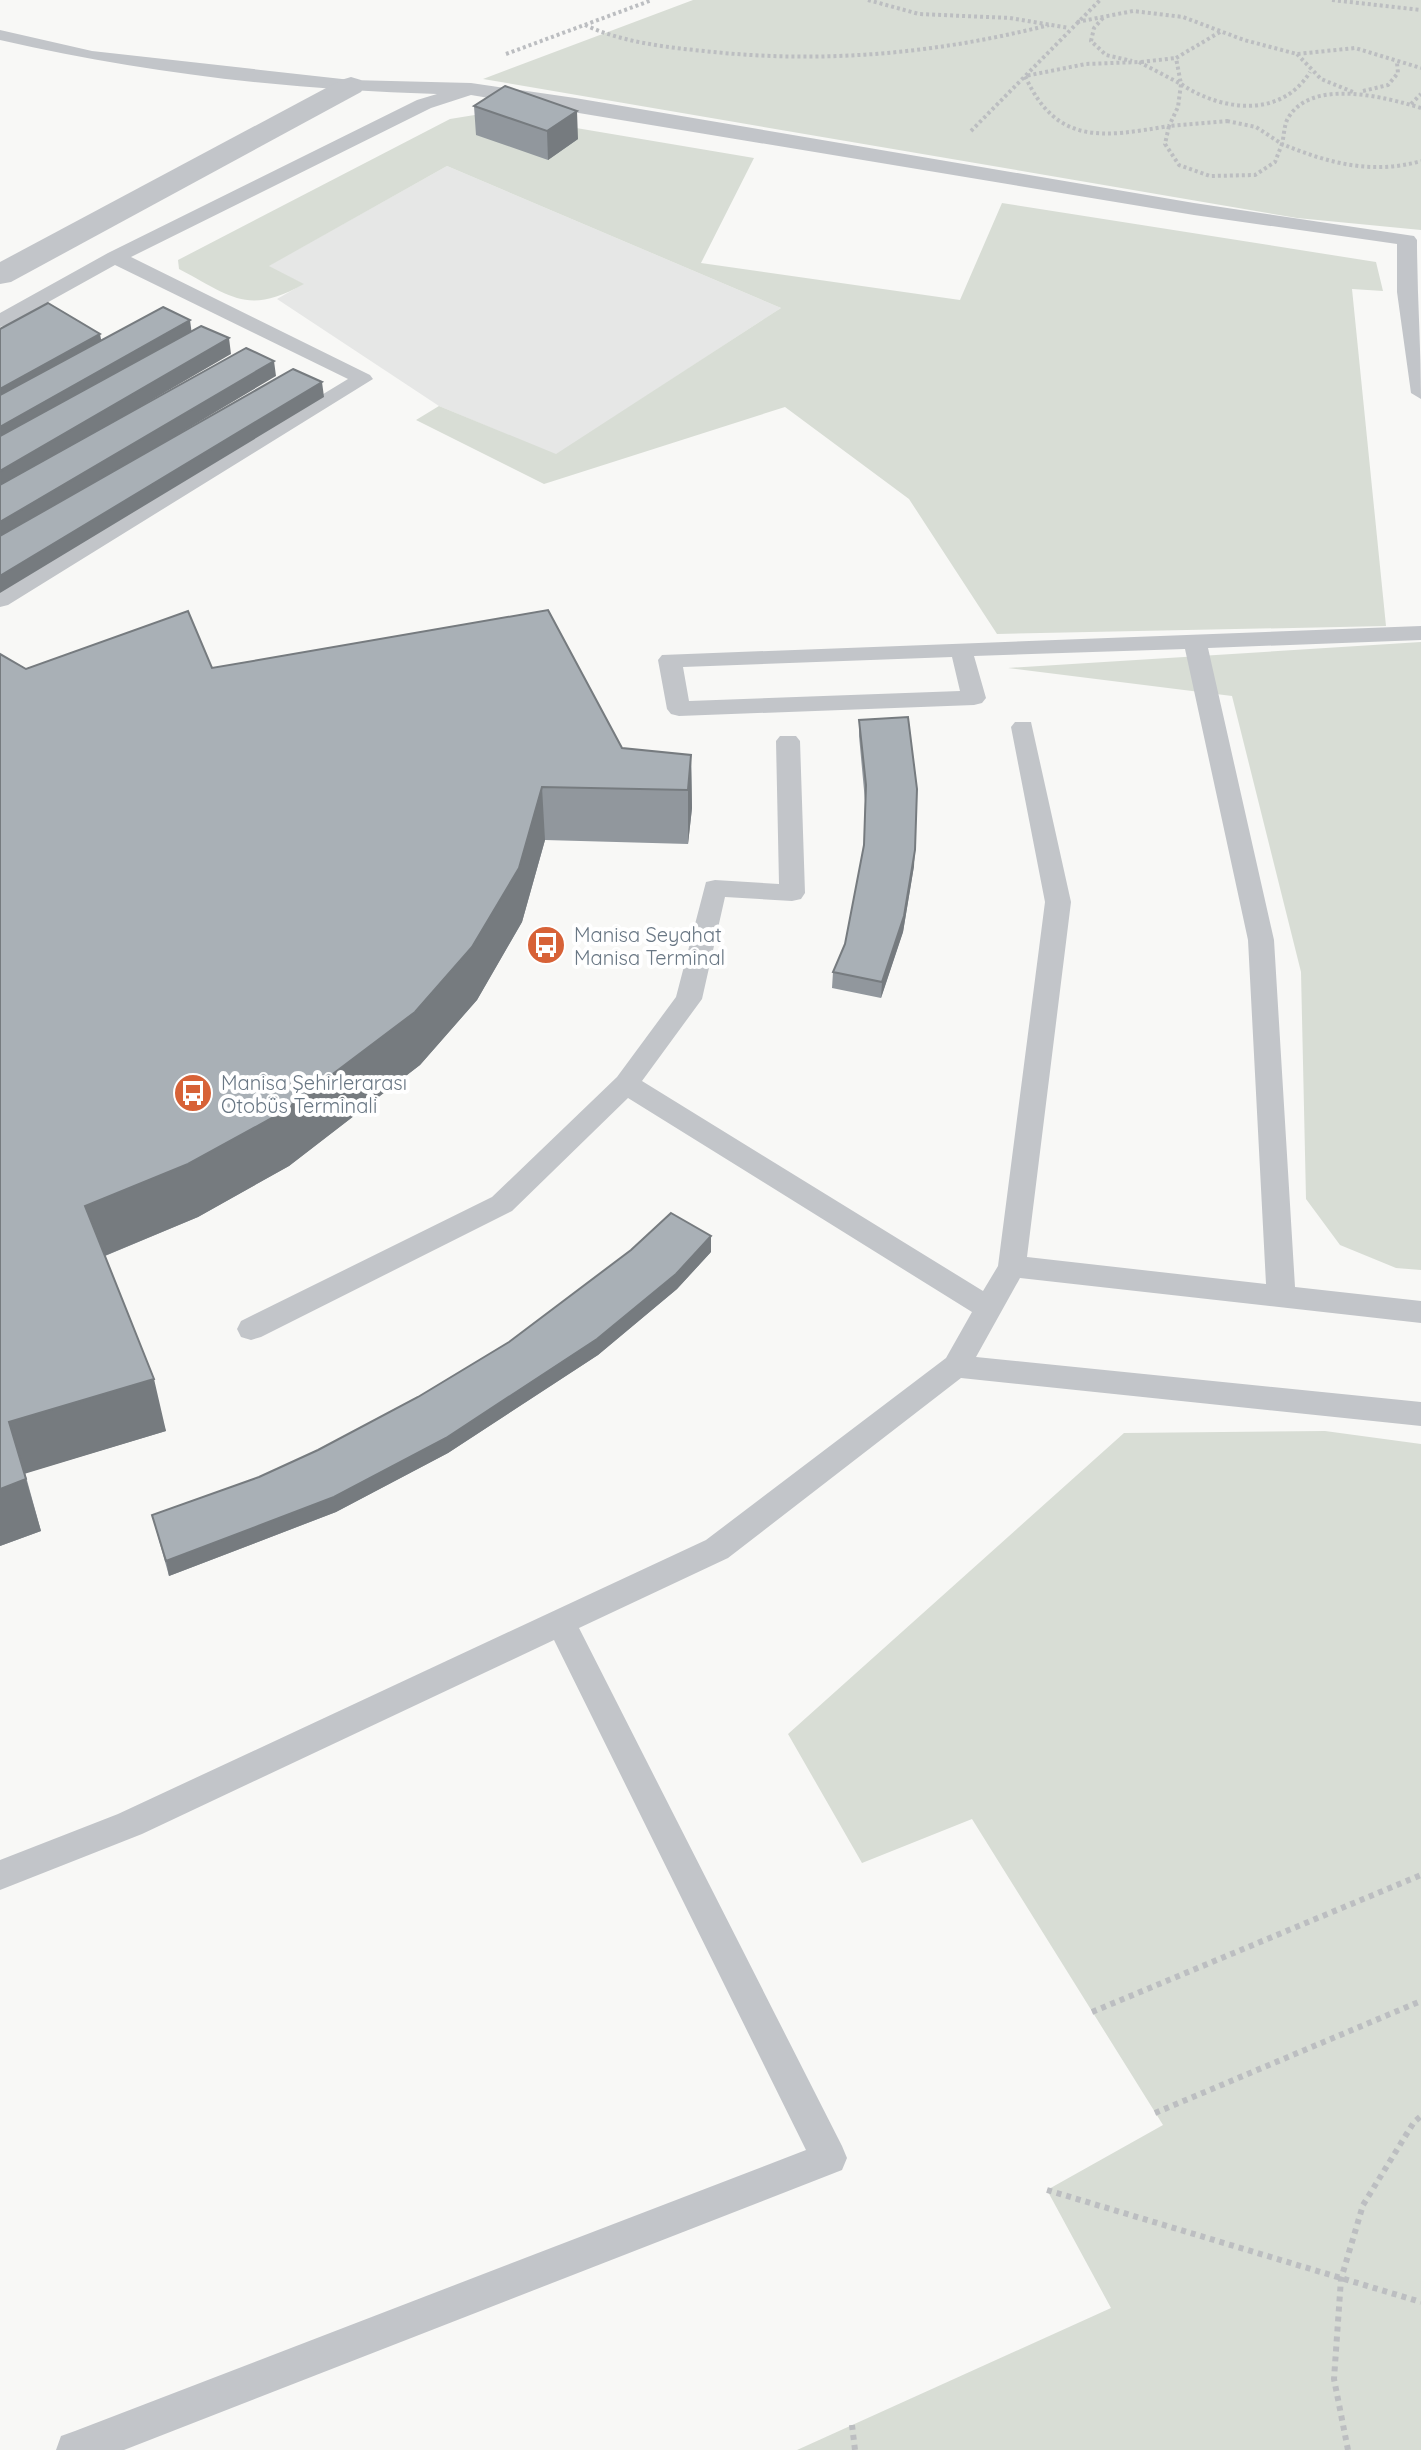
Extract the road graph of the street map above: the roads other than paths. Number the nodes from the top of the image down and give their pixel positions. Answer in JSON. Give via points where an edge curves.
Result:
{"nodes":[{"id":1,"x":0,"y":35,"type":"edge"},
{"id":2,"x":351,"y":86,"type":"junction"},
{"id":3,"x":471,"y":89,"type":"junction"},
{"id":4,"x":115,"y":257,"type":"junction"},
{"id":5,"x":0,"y":275,"type":"edge"},
{"id":6,"x":234,"y":316,"type":"junction"},
{"id":7,"x":0,"y":321,"type":"edge"},
{"id":8,"x":207,"y":331,"type":"edge"},
{"id":9,"x":278,"y":337,"type":"junction"},
{"id":10,"x":250,"y":353,"type":"edge"},
{"id":11,"x":323,"y":359,"type":"junction"},
{"id":12,"x":296,"y":375,"type":"edge"},
{"id":13,"x":1421,"y":393,"type":"edge"},
{"id":14,"x":0,"y":600,"type":"edge"},
{"id":15,"x":1421,"y":633,"type":"edge"},
{"id":16,"x":1195,"y":641,"type":"junction"},
{"id":17,"x":961,"y":649,"type":"junction"},
{"id":18,"x":1023,"y":727,"type":"dead end"},
{"id":19,"x":788,"y":741,"type":"dead end"},
{"id":20,"x":626,"y":1084,"type":"junction"},
{"id":21,"x":1012,"y":1266,"type":"junction"},
{"id":22,"x":1281,"y":1296,"type":"junction"},
{"id":23,"x":988,"y":1308,"type":"junction"},
{"id":24,"x":1421,"y":1312,"type":"edge"},
{"id":25,"x":251,"y":1329,"type":"dead end"},
{"id":26,"x":956,"y":1366,"type":"junction"},
{"id":27,"x":1421,"y":1414,"type":"edge"},
{"id":28,"x":561,"y":1623,"type":"junction"},
{"id":29,"x":0,"y":1875,"type":"edge"},
{"id":30,"x":75,"y":2450,"type":"edge"}],
"edges":[{"from":1,"to":2,"type":"lane","via":[[92,56]]},
{"from":2,"to":3,"type":"lane"},
{"from":2,"to":5,"type":"street"},
{"from":3,"to":4,"type":"lane","via":[[424,104]]},
{"from":3,"to":13,"type":"lane","via":[[1407,240],[1407,292]]},
{"from":4,"to":6,"type":"lane"},
{"from":4,"to":7,"type":"lane"},
{"from":6,"to":8,"type":"lane"},
{"from":6,"to":9,"type":"lane"},
{"from":9,"to":10,"type":"lane"},
{"from":9,"to":11,"type":"lane"},
{"from":11,"to":12,"type":"lane"},
{"from":11,"to":14,"type":"lane","via":[[363,379]]},
{"from":15,"to":16,"type":"lane"},
{"from":16,"to":17,"type":"lane"},
{"from":16,"to":22,"type":"lane","via":[[1261,940]]},
{"from":17,"to":17,"type":"lane","via":[[701,659],[670,660],[679,709],[974,698]]},
{"from":18,"to":21,"type":"lane","via":[[1058,902]]},
{"from":19,"to":20,"type":"lane","via":[[792,893],[715,888],[689,999]]},
{"from":20,"to":23,"type":"lane"},
{"from":20,"to":25,"type":"lane","via":[[502,1204]]},
{"from":21,"to":22,"type":"lane"},
{"from":21,"to":23,"type":"lane"},
{"from":22,"to":24,"type":"lane"},
{"from":23,"to":26,"type":"lane"},
{"from":26,"to":27,"type":"lane"},
{"from":26,"to":28,"type":"lane","via":[[717,1549]]},
{"from":28,"to":29,"type":"lane","via":[[130,1824]]},
{"from":28,"to":30,"type":"lane","via":[[829,2158]]}]}
